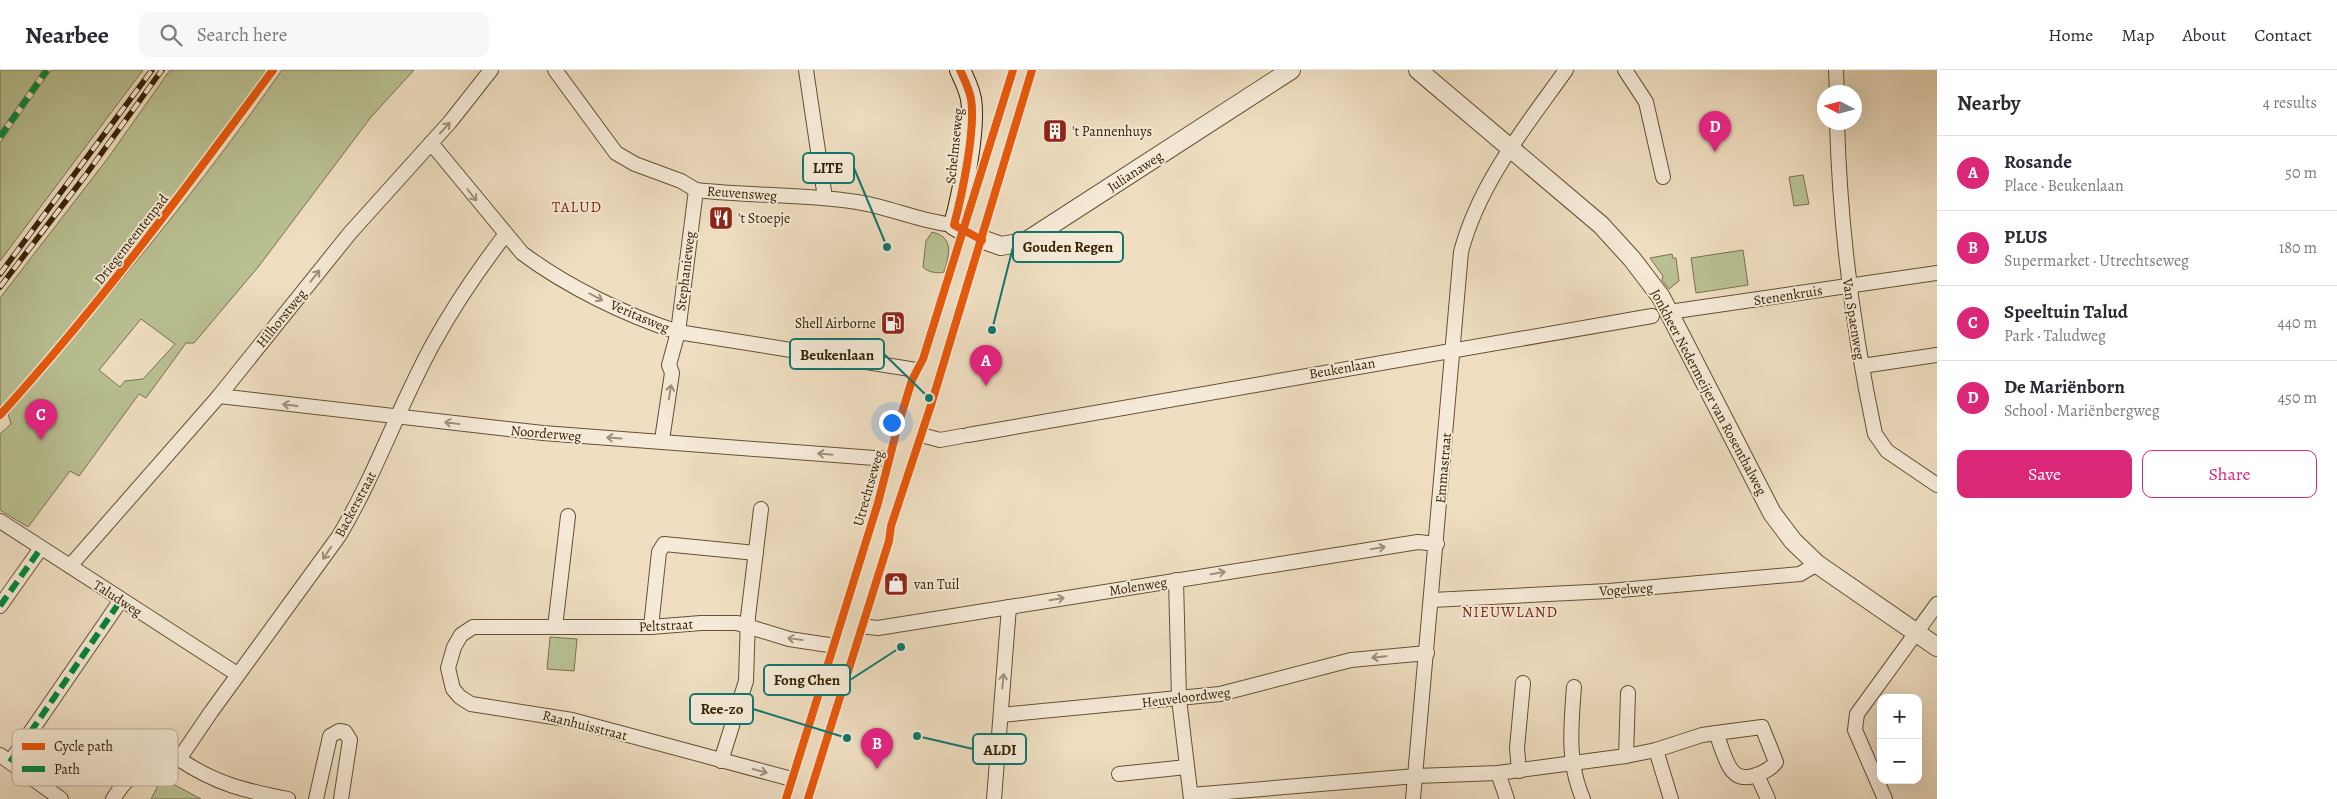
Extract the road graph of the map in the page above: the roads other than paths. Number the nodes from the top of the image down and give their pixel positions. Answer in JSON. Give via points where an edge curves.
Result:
{"nodes":[{"id":1,"x":491,"y":70,"type":"edge"},
{"id":2,"x":554,"y":70,"type":"edge"},
{"id":3,"x":806,"y":70,"type":"edge"},
{"id":4,"x":960,"y":70,"type":"edge"},
{"id":5,"x":1022,"y":70,"type":"edge"},
{"id":6,"x":1290,"y":70,"type":"edge"},
{"id":7,"x":1418,"y":70,"type":"edge"},
{"id":8,"x":1566,"y":70,"type":"edge"},
{"id":9,"x":1625,"y":70,"type":"edge"},
{"id":10,"x":1836,"y":70,"type":"edge"},
{"id":11,"x":1837,"y":85,"type":"edge"},
{"id":12,"x":1837,"y":130,"type":"edge"},
{"id":13,"x":431,"y":143,"type":"junction"},
{"id":14,"x":1510,"y":148,"type":"junction"},
{"id":15,"x":1663,"y":177,"type":"dead end"},
{"id":16,"x":696,"y":190,"type":"junction"},
{"id":17,"x":824,"y":198,"type":"junction"},
{"id":18,"x":963,"y":231,"type":"junction"},
{"id":19,"x":505,"y":235,"type":"junction"},
{"id":20,"x":1937,"y":273,"type":"edge"},
{"id":21,"x":1848,"y":286,"type":"junction"},
{"id":22,"x":1669,"y":312,"type":"junction"},
{"id":23,"x":1652,"y":316,"type":"dead end"},
{"id":24,"x":678,"y":332,"type":"junction"},
{"id":25,"x":1453,"y":349,"type":"junction"},
{"id":26,"x":1937,"y":355,"type":"edge"},
{"id":27,"x":1862,"y":366,"type":"junction"},
{"id":28,"x":929,"y":372,"type":"junction"},
{"id":29,"x":219,"y":396,"type":"junction"},
{"id":30,"x":399,"y":417,"type":"junction"},
{"id":31,"x":910,"y":432,"type":"junction"},
{"id":32,"x":662,"y":440,"type":"junction"},
{"id":33,"x":901,"y":460,"type":"junction"},
{"id":34,"x":1937,"y":485,"type":"edge"},
{"id":35,"x":760,"y":509,"type":"dead end"},
{"id":36,"x":568,"y":516,"type":"dead end"},
{"id":37,"x":0,"y":521,"type":"edge"},
{"id":38,"x":1437,"y":544,"type":"junction"},
{"id":39,"x":41,"y":548,"type":"junction"},
{"id":40,"x":756,"y":553,"type":"junction"},
{"id":41,"x":1817,"y":564,"type":"junction"},
{"id":42,"x":70,"y":566,"type":"junction"},
{"id":43,"x":1176,"y":580,"type":"junction"},
{"id":44,"x":121,"y":600,"type":"junction"},
{"id":45,"x":1432,"y":600,"type":"junction"},
{"id":46,"x":1937,"y":604,"type":"edge"},
{"id":47,"x":0,"y":606,"type":"edge"},
{"id":48,"x":1009,"y":607,"type":"junction"},
{"id":49,"x":849,"y":625,"type":"junction"},
{"id":50,"x":748,"y":626,"type":"junction"},
{"id":51,"x":555,"y":627,"type":"junction"},
{"id":52,"x":651,"y":627,"type":"junction"},
{"id":53,"x":1916,"y":633,"type":"junction"},
{"id":54,"x":842,"y":647,"type":"junction"},
{"id":55,"x":1937,"y":647,"type":"edge"},
{"id":56,"x":1428,"y":653,"type":"junction"},
{"id":57,"x":237,"y":674,"type":"junction"},
{"id":58,"x":1522,"y":683,"type":"dead end"},
{"id":59,"x":1574,"y":687,"type":"dead end"},
{"id":60,"x":453,"y":689,"type":"joint"},
{"id":61,"x":1628,"y":693,"type":"dead end"},
{"id":62,"x":1180,"y":699,"type":"junction"},
{"id":63,"x":1001,"y":715,"type":"junction"},
{"id":64,"x":27,"y":729,"type":"edge"},
{"id":65,"x":1716,"y":733,"type":"junction"},
{"id":66,"x":1656,"y":750,"type":"junction"},
{"id":67,"x":1626,"y":756,"type":"junction"},
{"id":68,"x":179,"y":759,"type":"joint"},
{"id":69,"x":721,"y":761,"type":"junction"},
{"id":70,"x":1572,"y":763,"type":"junction"},
{"id":71,"x":1187,"y":767,"type":"junction"},
{"id":72,"x":1519,"y":771,"type":"junction"},
{"id":73,"x":1498,"y":773,"type":"junction"},
{"id":74,"x":1119,"y":774,"type":"dead end"},
{"id":75,"x":1757,"y":775,"type":"junction"},
{"id":76,"x":1416,"y":776,"type":"junction"},
{"id":77,"x":43,"y":786,"type":"edge"},
{"id":78,"x":121,"y":786,"type":"edge"},
{"id":79,"x":797,"y":790,"type":"edge"},
{"id":80,"x":1191,"y":797,"type":"edge"},
{"id":81,"x":61,"y":799,"type":"edge"},
{"id":82,"x":113,"y":799,"type":"edge"},
{"id":83,"x":288,"y":799,"type":"edge"},
{"id":84,"x":316,"y":799,"type":"edge"},
{"id":85,"x":340,"y":799,"type":"edge"},
{"id":86,"x":994,"y":799,"type":"edge"},
{"id":87,"x":1413,"y":799,"type":"edge"},
{"id":88,"x":1507,"y":799,"type":"edge"},
{"id":89,"x":1583,"y":799,"type":"edge"},
{"id":90,"x":1672,"y":799,"type":"edge"},
{"id":91,"x":1768,"y":799,"type":"edge"},
{"id":92,"x":1885,"y":799,"type":"edge"}],
"edges":[{"from":13,"to":1,"type":"street","name":"Hilhorstweg","one_way":true},
{"from":2,"to":16,"type":"street","name":"Reuvensweg","via":[[616,153]]},
{"from":3,"to":17,"type":"street"},
{"from":4,"to":18,"type":"main road","name":"Schelmseweg","via":[[969,89],[972,116],[961,199]]},
{"from":5,"to":18,"type":"main road","name":"Utrechtseweg"},
{"from":6,"to":18,"type":"street","name":"Julianaweg","via":[[1025,242],[1001,246]]},
{"from":7,"to":14,"type":"street","name":"Jonkheer Nedermeijer van Rosenthalweg"},
{"from":8,"to":14,"type":"street","name":"Emmastraat"},
{"from":9,"to":15,"type":"street","via":[[1646,102]]},
{"from":10,"to":11,"type":"street"},
{"from":12,"to":21,"type":"street","name":"Van Spaenweg"},
{"from":13,"to":19,"type":"street","name":"Veritasweg","one_way":true},
{"from":29,"to":13,"type":"street","name":"Hilhorstweg","one_way":true,"via":[[350,233]]},
{"from":14,"to":22,"type":"street","name":"Jonkheer Nedermeijer van Rosenthalweg","via":[[1601,225],[1651,282]]},
{"from":14,"to":25,"type":"street","name":"Emmastraat","via":[[1476,207],[1461,252]]},
{"from":16,"to":17,"type":"street","name":"Reuvensweg"},
{"from":16,"to":24,"type":"street","name":"Stephanieweg"},
{"from":17,"to":18,"type":"street","name":"Reuvensweg","via":[[883,206]]},
{"from":18,"to":28,"type":"main road","name":"Utrechtseweg"},
{"from":19,"to":24,"type":"street","name":"Veritasweg","one_way":true,"via":[[537,264],[617,308]]},
{"from":19,"to":30,"type":"street","name":"Backerstraat","via":[[466,286],[433,343]]},
{"from":20,"to":21,"type":"street","name":"Stenenkruis"},
{"from":21,"to":22,"type":"street","name":"Stenenkruis"},
{"from":21,"to":27,"type":"street","name":"Van Spaenweg"},
{"from":22,"to":41,"type":"street","name":"Jonkheer Nedermeijer van Rosenthalweg","via":[[1772,513],[1793,541]]},
{"from":23,"to":25,"type":"street","name":"Beukenlaan"},
{"from":24,"to":28,"type":"street","name":"Veritasweg"},
{"from":32,"to":24,"type":"street","name":"Stephanieweg","one_way":true,"via":[[672,373],[669,365]]},
{"from":25,"to":31,"type":"street","name":"Beukenlaan","via":[[940,440]]},
{"from":25,"to":38,"type":"street","name":"Emmastraat"},
{"from":26,"to":27,"type":"street"},
{"from":27,"to":34,"type":"street","name":"Van Spaenweg","via":[[1875,434],[1887,451]]},
{"from":28,"to":31,"type":"main road","name":"Utrechtseweg"},
{"from":30,"to":29,"type":"street","name":"Noorderweg","one_way":true},
{"from":29,"to":42,"type":"street","name":"Hilhorstweg"},
{"from":32,"to":30,"type":"street","name":"Noorderweg","one_way":true,"via":[[543,433]]},
{"from":30,"to":57,"type":"street","name":"Backerstraat","one_way":true,"via":[[357,506],[339,536]]},
{"from":31,"to":33,"type":"main road","name":"Utrechtseweg"},
{"from":33,"to":32,"type":"street","name":"Noorderweg","one_way":true},
{"from":33,"to":49,"type":"main road","name":"Utrechtseweg"},
{"from":35,"to":40,"type":"street"},
{"from":36,"to":51,"type":"street"},
{"from":37,"to":39,"type":"street","name":"Taludweg"},
{"from":43,"to":38,"type":"street","name":"Molenweg","one_way":true,"via":[[1418,542]]},
{"from":38,"to":45,"type":"street","name":"Emmastraat"},
{"from":39,"to":42,"type":"street","name":"Taludweg"},
{"from":39,"to":47,"type":"street"},
{"from":40,"to":50,"type":"street"},
{"from":40,"to":52,"type":"street","via":[[664,544],[659,552]]},
{"from":41,"to":45,"type":"street","name":"Vogelweg","via":[[1800,574],[1609,591]]},
{"from":41,"to":53,"type":"street","name":"Jonkheer Nedermeijer van Rosenthalweg"},
{"from":42,"to":44,"type":"street","name":"Taludweg"},
{"from":48,"to":43,"type":"street","name":"Molenweg","one_way":true},
{"from":43,"to":62,"type":"street"},
{"from":44,"to":57,"type":"street","name":"Taludweg"},
{"from":44,"to":64,"type":"street"},
{"from":45,"to":56,"type":"street","name":"Emmastraat"},
{"from":46,"to":53,"type":"street"},
{"from":48,"to":49,"type":"street","name":"Molenweg","via":[[878,628]]},
{"from":63,"to":48,"type":"street","one_way":true},
{"from":49,"to":54,"type":"main road","name":"Utrechtseweg"},
{"from":50,"to":52,"type":"street","name":"Peltstraat","via":[[702,623]]},
{"from":54,"to":50,"type":"street","name":"Peltstraat","one_way":true,"via":[[789,639]]},
{"from":50,"to":69,"type":"street","via":[[746,681]]},
{"from":51,"to":52,"type":"street","name":"Peltstraat"},
{"from":51,"to":60,"type":"street","name":"Peltstraat","via":[[473,627],[461,636],[450,658]]},
{"from":53,"to":55,"type":"street","name":"Jonkheer Nedermeijer van Rosenthalweg"},
{"from":53,"to":92,"type":"street","via":[[1857,714],[1855,730]]},
{"from":54,"to":79,"type":"main road","name":"Utrechtseweg"},
{"from":56,"to":62,"type":"street","name":"Heuveloordweg","one_way":true,"via":[[1351,660],[1220,694]]},
{"from":56,"to":76,"type":"street","name":"Emmastraat"},
{"from":57,"to":68,"type":"street","name":"Backerstraat"},
{"from":58,"to":72,"type":"street","via":[[1517,748]]},
{"from":59,"to":70,"type":"street","via":[[1570,740]]},
{"from":60,"to":69,"type":"street","name":"Raanhuisstraat","via":[[471,704],[572,720]]},
{"from":61,"to":67,"type":"street"},
{"from":62,"to":63,"type":"street","name":"Heuveloordweg"},
{"from":62,"to":71,"type":"street"},
{"from":63,"to":86,"type":"street"},
{"from":65,"to":66,"type":"street"},
{"from":65,"to":75,"type":"street","via":[[1732,772],[1745,779]]},
{"from":65,"to":75,"type":"street","via":[[1762,728],[1776,762]]},
{"from":66,"to":67,"type":"street"},
{"from":66,"to":90,"type":"street"},
{"from":67,"to":70,"type":"street"},
{"from":68,"to":83,"type":"street","via":[[222,784]]},
{"from":69,"to":79,"type":"street","name":"Raanhuisstraat","one_way":true},
{"from":70,"to":72,"type":"street"},
{"from":70,"to":89,"type":"street"},
{"from":71,"to":74,"type":"street"},
{"from":71,"to":80,"type":"street"},
{"from":72,"to":73,"type":"street"},
{"from":73,"to":76,"type":"street"},
{"from":73,"to":88,"type":"street"},
{"from":75,"to":91,"type":"street"},
{"from":76,"to":80,"type":"street"},
{"from":76,"to":87,"type":"street","name":"Emmastraat"},
{"from":77,"to":81,"type":"street"},
{"from":78,"to":82,"type":"street"},
{"from":84,"to":85,"type":"street","via":[[328,741],[339,731],[345,732],[350,740]]}]}
